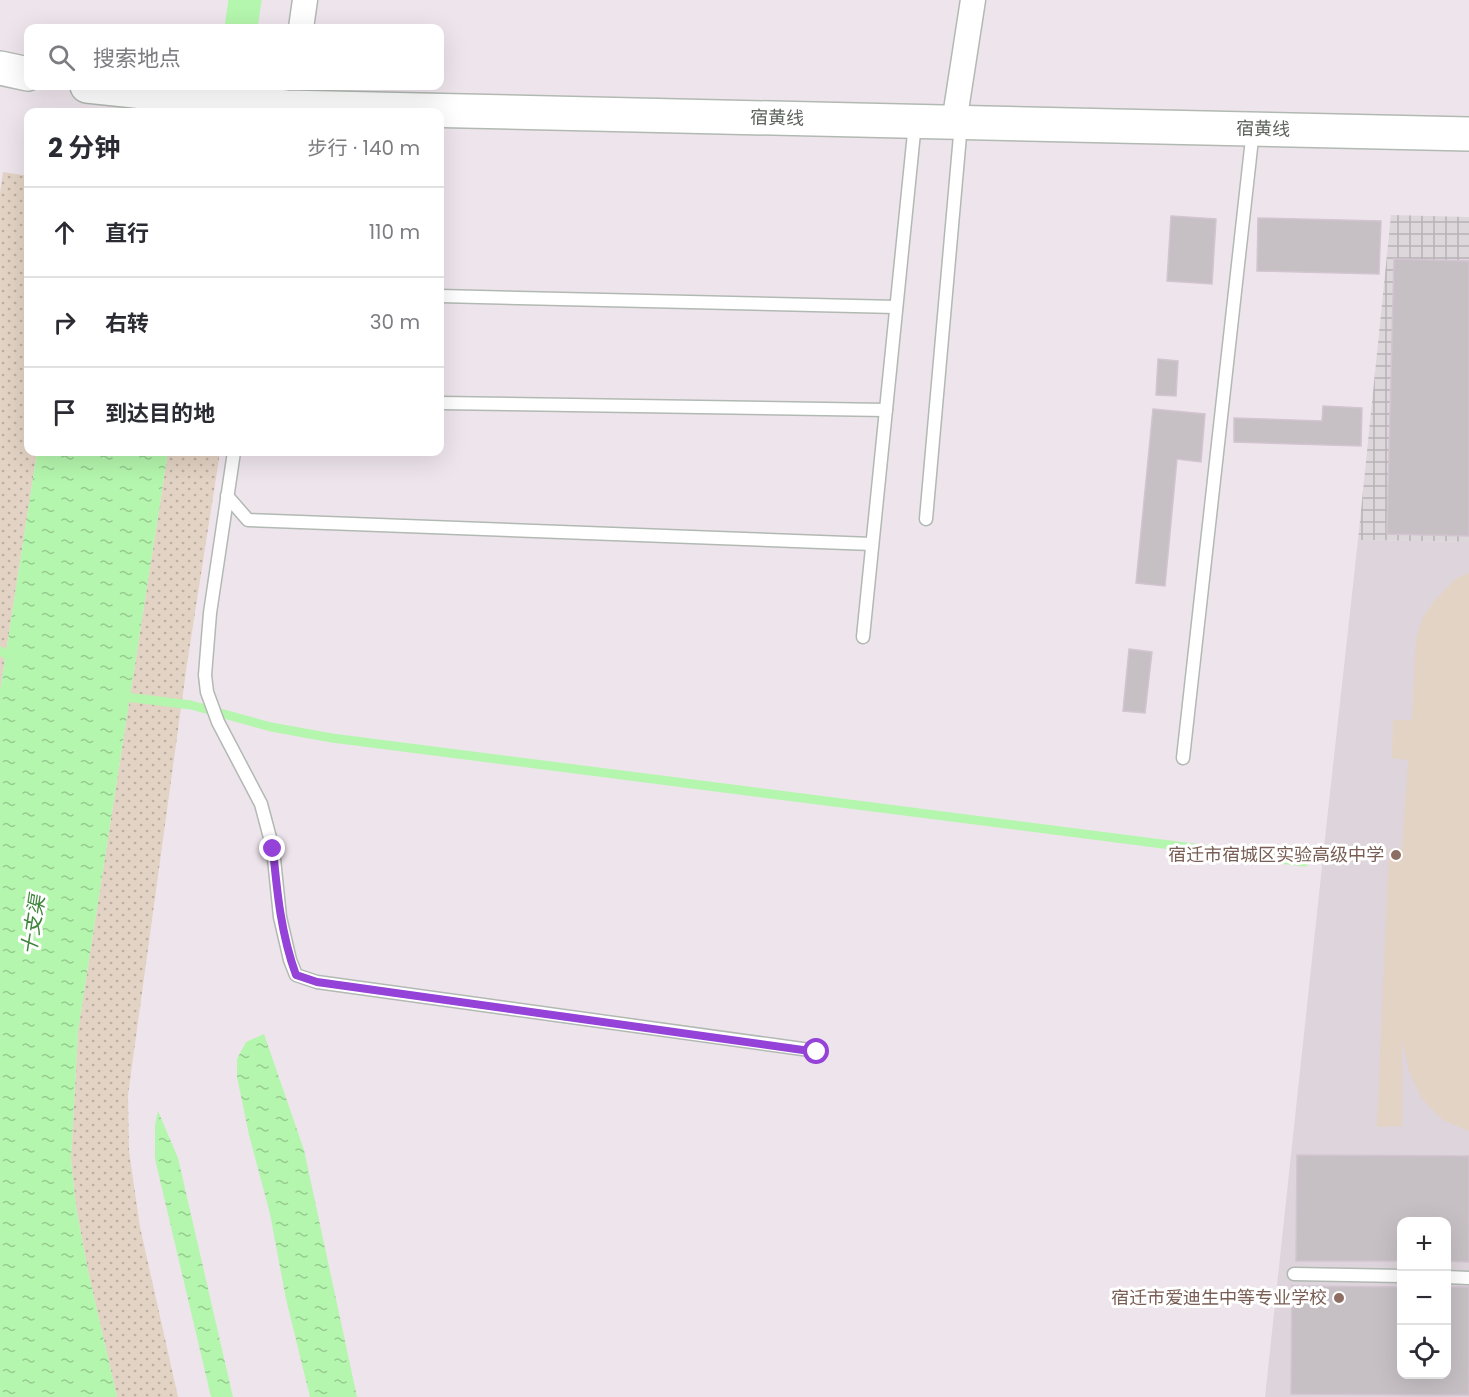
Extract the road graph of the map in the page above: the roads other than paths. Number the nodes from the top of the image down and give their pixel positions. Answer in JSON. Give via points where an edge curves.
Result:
{"nodes":[{"id":1,"x":305,"y":0,"type":"edge"},
{"id":2,"x":973,"y":0,"type":"edge"},
{"id":3,"x":302,"y":24,"type":"edge"},
{"id":4,"x":0,"y":68,"type":"edge"},
{"id":5,"x":24,"y":73,"type":"edge"},
{"id":6,"x":133,"y":90,"type":"edge"},
{"id":7,"x":282,"y":103,"type":"edge"},
{"id":8,"x":915,"y":122,"type":"junction"},
{"id":9,"x":958,"y":123,"type":"junction"},
{"id":10,"x":1253,"y":129,"type":"junction"},
{"id":11,"x":1469,"y":134,"type":"edge"},
{"id":12,"x":444,"y":296,"type":"edge"},
{"id":13,"x":896,"y":307,"type":"junction"},
{"id":14,"x":444,"y":403,"type":"edge"},
{"id":15,"x":886,"y":410,"type":"junction"},
{"id":16,"x":233,"y":456,"type":"edge"},
{"id":17,"x":227,"y":496,"type":"junction"},
{"id":18,"x":926,"y":519,"type":"dead end"},
{"id":19,"x":872,"y":544,"type":"junction"},
{"id":20,"x":863,"y":637,"type":"dead end"},
{"id":21,"x":1183,"y":758,"type":"dead end"},
{"id":22,"x":817,"y":1052,"type":"dead end"},
{"id":23,"x":1294,"y":1274,"type":"dead end"},
{"id":24,"x":1397,"y":1276,"type":"edge"},
{"id":25,"x":1451,"y":1277,"type":"edge"},
{"id":26,"x":1469,"y":1278,"type":"edge"}],
"edges":[{"from":1,"to":3,"type":"street"},
{"from":2,"to":9,"type":"street"},
{"from":4,"to":5,"type":"main road"},
{"from":6,"to":7,"type":"main road","name":"宿黄线"},
{"from":7,"to":8,"type":"main road","name":"宿黄线"},
{"from":8,"to":9,"type":"main road","name":"宿黄线"},
{"from":8,"to":13,"type":"lane"},
{"from":9,"to":10,"type":"main road","name":"宿黄线"},
{"from":9,"to":18,"type":"lane"},
{"from":10,"to":11,"type":"main road","name":"宿黄线"},
{"from":10,"to":21,"type":"lane"},
{"from":12,"to":13,"type":"lane"},
{"from":13,"to":15,"type":"lane"},
{"from":14,"to":15,"type":"lane"},
{"from":15,"to":19,"type":"lane"},
{"from":16,"to":17,"type":"lane"},
{"from":17,"to":19,"type":"lane","via":[[248,520]]},
{"from":17,"to":22,"type":"lane","via":[[205,675],[218,722],[261,804],[273,849],[280,917],[296,975],[317,982]]},
{"from":19,"to":20,"type":"lane"},
{"from":23,"to":24,"type":"lane"},
{"from":25,"to":26,"type":"lane"}]}
